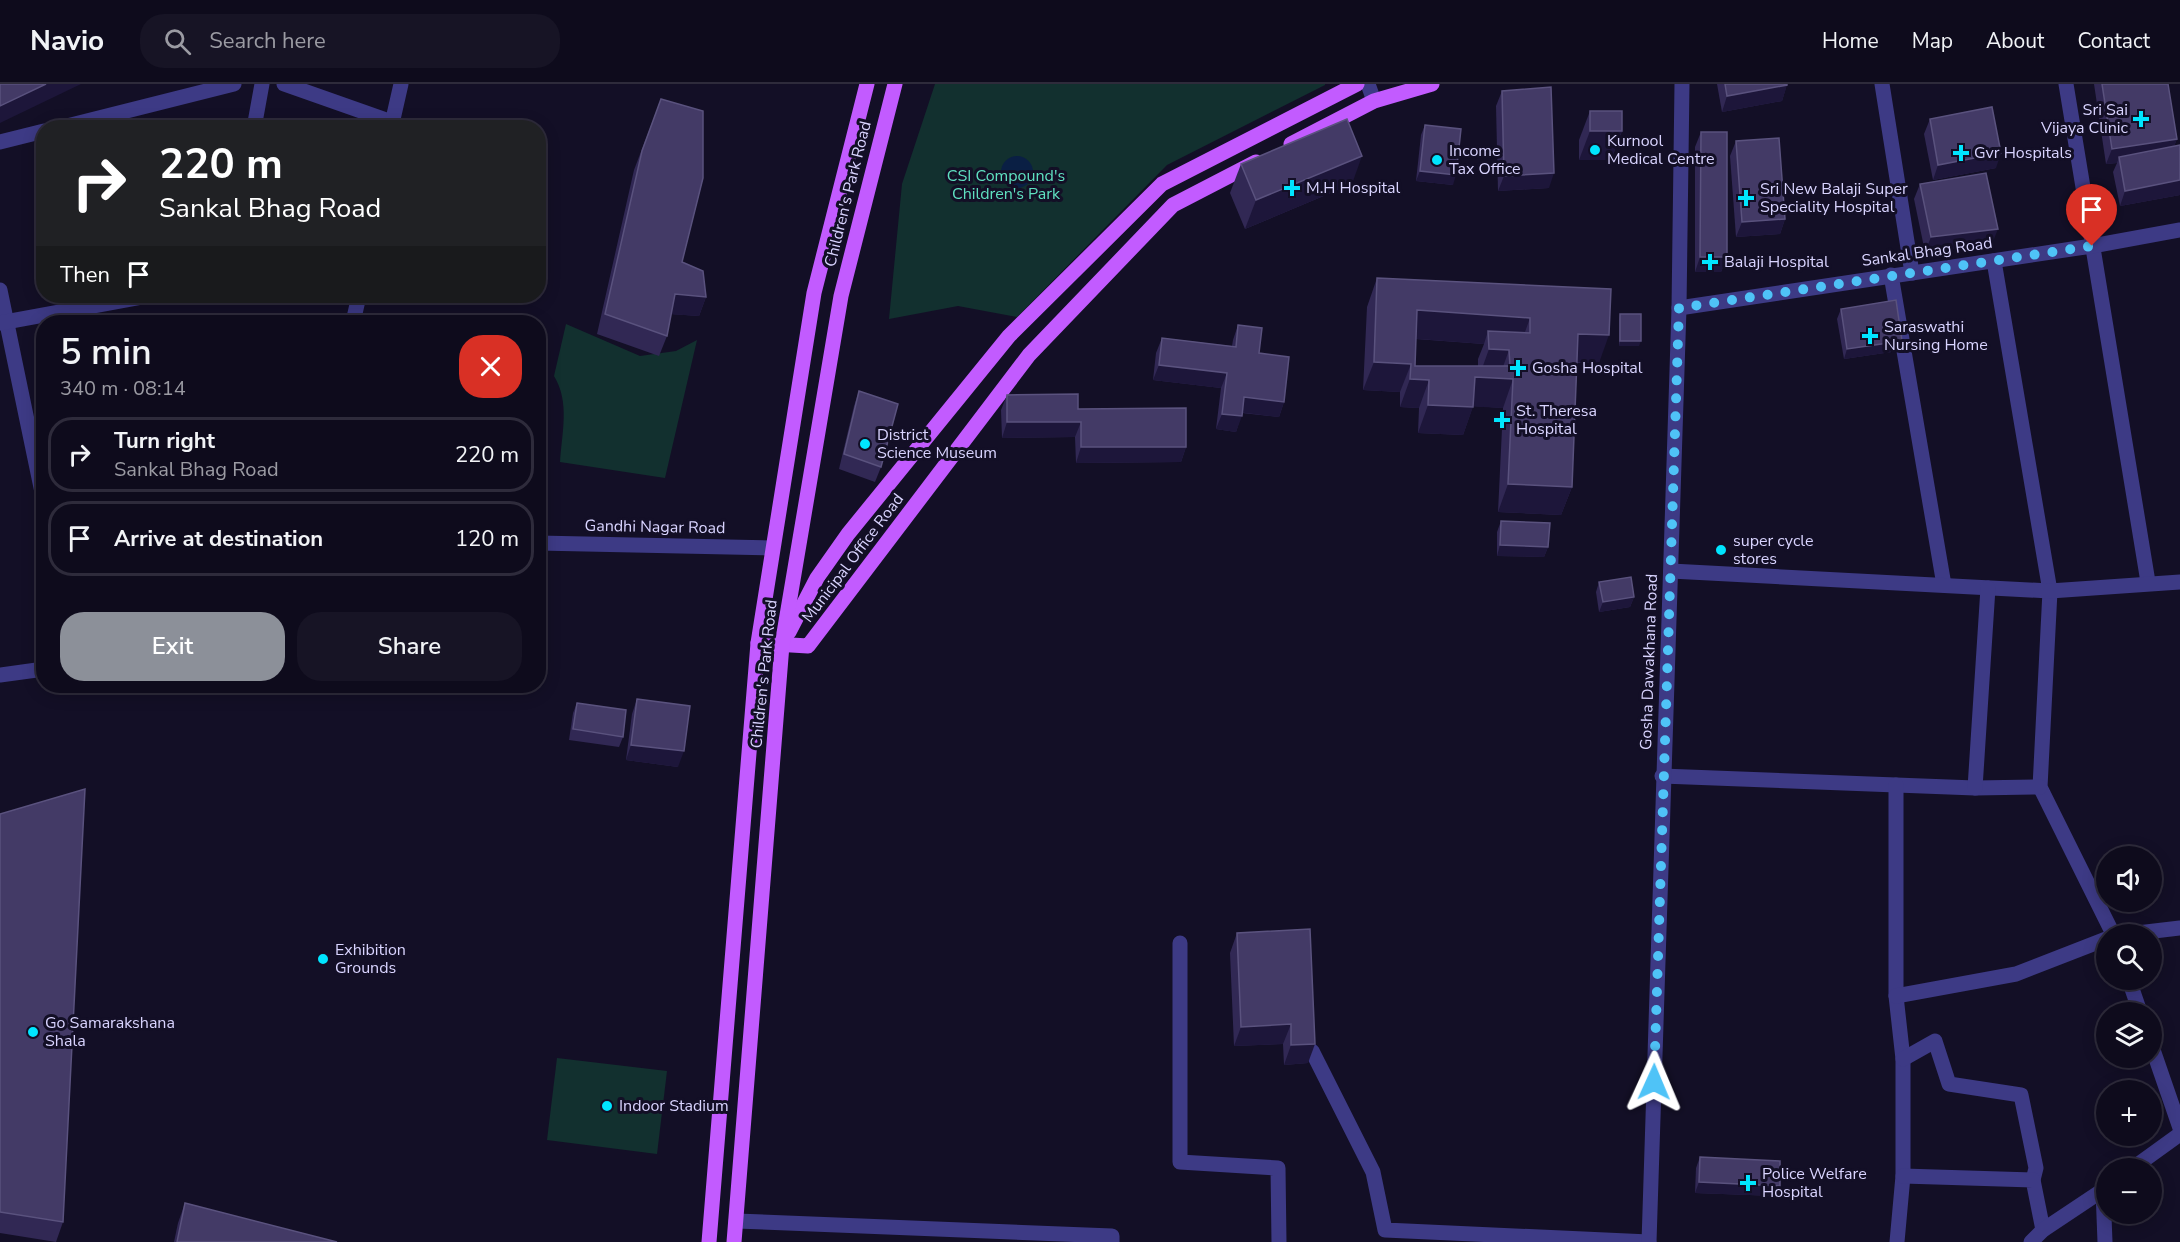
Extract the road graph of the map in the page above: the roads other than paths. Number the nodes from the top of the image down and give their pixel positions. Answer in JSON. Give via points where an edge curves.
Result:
{"nodes":[{"id":1,"x":234,"y":84,"type":"edge"},
{"id":2,"x":262,"y":84,"type":"edge"},
{"id":3,"x":284,"y":84,"type":"edge"},
{"id":4,"x":401,"y":84,"type":"edge"},
{"id":5,"x":867,"y":84,"type":"edge"},
{"id":6,"x":895,"y":84,"type":"edge"},
{"id":7,"x":1357,"y":84,"type":"edge"},
{"id":8,"x":1368,"y":84,"type":"edge"},
{"id":9,"x":1432,"y":84,"type":"edge"},
{"id":10,"x":1682,"y":84,"type":"edge"},
{"id":11,"x":1882,"y":84,"type":"edge"},
{"id":12,"x":2066,"y":84,"type":"edge"},
{"id":13,"x":1409,"y":88,"type":"edge"},
{"id":14,"x":1374,"y":101,"type":"junction"},
{"id":15,"x":91,"y":120,"type":"edge"},
{"id":16,"x":255,"y":120,"type":"edge"},
{"id":17,"x":379,"y":120,"type":"edge"},
{"id":18,"x":393,"y":120,"type":"edge"},
{"id":19,"x":36,"y":133,"type":"edge"},
{"id":20,"x":0,"y":142,"type":"edge"},
{"id":21,"x":2180,"y":230,"type":"edge"},
{"id":22,"x":2092,"y":246,"type":"junction"},
{"id":23,"x":1994,"y":261,"type":"junction"},
{"id":24,"x":1912,"y":273,"type":"junction"},
{"id":25,"x":1891,"y":275,"type":"junction"},
{"id":26,"x":0,"y":290,"type":"edge"},
{"id":27,"x":108,"y":303,"type":"edge"},
{"id":28,"x":1679,"y":308,"type":"junction"},
{"id":29,"x":42,"y":315,"type":"edge"},
{"id":30,"x":36,"y":316,"type":"edge"},
{"id":31,"x":4,"y":322,"type":"edge"},
{"id":32,"x":36,"y":465,"type":"edge"},
{"id":33,"x":546,"y":543,"type":"edge"},
{"id":34,"x":771,"y":548,"type":"junction"},
{"id":35,"x":1671,"y":571,"type":"junction"},
{"id":36,"x":2148,"y":582,"type":"junction"},
{"id":37,"x":2180,"y":582,"type":"edge"},
{"id":38,"x":1944,"y":585,"type":"junction"},
{"id":39,"x":1988,"y":588,"type":"junction"},
{"id":40,"x":2050,"y":591,"type":"junction"},
{"id":41,"x":758,"y":643,"type":"junction"},
{"id":42,"x":782,"y":645,"type":"junction"},
{"id":43,"x":36,"y":670,"type":"edge"},
{"id":44,"x":0,"y":675,"type":"edge"},
{"id":45,"x":1662,"y":776,"type":"junction"},
{"id":46,"x":1896,"y":785,"type":"junction"},
{"id":47,"x":2040,"y":787,"type":"junction"},
{"id":48,"x":1975,"y":788,"type":"junction"},
{"id":49,"x":2108,"y":924,"type":"edge"},
{"id":50,"x":2180,"y":928,"type":"edge"},
{"id":51,"x":2162,"y":930,"type":"edge"},
{"id":52,"x":1180,"y":943,"type":"dead end"},
{"id":53,"x":2096,"y":943,"type":"edge"},
{"id":54,"x":1896,"y":996,"type":"junction"},
{"id":55,"x":1312,"y":1052,"type":"edge"},
{"id":56,"x":1903,"y":1059,"type":"junction"},
{"id":57,"x":2159,"y":1068,"type":"edge"},
{"id":58,"x":2180,"y":1128,"type":"edge"},
{"id":59,"x":2180,"y":1134,"type":"edge"},
{"id":60,"x":2147,"y":1158,"type":"edge"},
{"id":61,"x":1903,"y":1176,"type":"junction"},
{"id":62,"x":2033,"y":1180,"type":"junction"},
{"id":63,"x":2096,"y":1194,"type":"edge"},
{"id":64,"x":736,"y":1221,"type":"junction"},
{"id":65,"x":2105,"y":1224,"type":"edge"},
{"id":66,"x":2043,"y":1230,"type":"junction"},
{"id":67,"x":709,"y":1242,"type":"edge"},
{"id":68,"x":734,"y":1242,"type":"edge"},
{"id":69,"x":1112,"y":1242,"type":"edge"},
{"id":70,"x":1279,"y":1242,"type":"edge"},
{"id":71,"x":1649,"y":1242,"type":"edge"},
{"id":72,"x":1897,"y":1242,"type":"edge"},
{"id":73,"x":2031,"y":1242,"type":"edge"},
{"id":74,"x":2105,"y":1242,"type":"edge"}],
"edges":[{"from":1,"to":15,"type":"street"},
{"from":2,"to":16,"type":"street"},
{"from":3,"to":17,"type":"street"},
{"from":4,"to":18,"type":"street"},
{"from":5,"to":34,"type":"main road","name":"Children's Park Road","via":[[814,293]]},
{"from":6,"to":42,"type":"main road","name":"Children's Park Road","via":[[841,296]]},
{"from":7,"to":42,"type":"main road","name":"Municipal Office Road","via":[[1162,184],[1009,336],[848,534],[817,578]]},
{"from":8,"to":14,"type":"street"},
{"from":9,"to":13,"type":"main road","name":"Municipal Office Road"},
{"from":10,"to":28,"type":"street","name":"Gosha Dawakhana Road"},
{"from":11,"to":24,"type":"street"},
{"from":12,"to":22,"type":"street"},
{"from":13,"to":14,"type":"main road","name":"Municipal Office Road"},
{"from":14,"to":42,"type":"main road","name":"Municipal Office Road","via":[[1173,205],[1029,355],[808,646]]},
{"from":19,"to":20,"type":"street"},
{"from":21,"to":22,"type":"street","name":"Sankal Bhag Road"},
{"from":22,"to":23,"type":"street","name":"Sankal Bhag Road"},
{"from":22,"to":36,"type":"street"},
{"from":23,"to":24,"type":"street","name":"Sankal Bhag Road"},
{"from":23,"to":40,"type":"street"},
{"from":24,"to":25,"type":"street","name":"Sankal Bhag Road"},
{"from":25,"to":28,"type":"street","name":"Sankal Bhag Road"},
{"from":25,"to":38,"type":"street"},
{"from":26,"to":31,"type":"street"},
{"from":27,"to":29,"type":"street"},
{"from":28,"to":35,"type":"street","name":"Gosha Dawakhana Road"},
{"from":30,"to":31,"type":"street"},
{"from":31,"to":32,"type":"street"},
{"from":33,"to":34,"type":"street","name":"Gandhi Nagar Road"},
{"from":34,"to":41,"type":"main road","name":"Children's Park Road"},
{"from":35,"to":38,"type":"street"},
{"from":35,"to":45,"type":"street","name":"Gosha Dawakhana Road"},
{"from":36,"to":37,"type":"street"},
{"from":36,"to":40,"type":"street"},
{"from":38,"to":39,"type":"street"},
{"from":39,"to":40,"type":"street"},
{"from":39,"to":48,"type":"street"},
{"from":40,"to":47,"type":"street"},
{"from":41,"to":42,"type":"main road"},
{"from":41,"to":67,"type":"main road","name":"Children's Park Road"},
{"from":42,"to":64,"type":"main road","name":"Children's Park Road"},
{"from":43,"to":44,"type":"street"},
{"from":45,"to":46,"type":"street"},
{"from":45,"to":71,"type":"street","name":"Gosha Dawakhana Road"},
{"from":46,"to":48,"type":"street"},
{"from":46,"to":54,"type":"street"},
{"from":47,"to":48,"type":"street"},
{"from":47,"to":49,"type":"street"},
{"from":50,"to":51,"type":"street"},
{"from":52,"to":70,"type":"street","via":[[1180,1162],[1278,1168]]},
{"from":53,"to":54,"type":"street","via":[[2016,974]]},
{"from":54,"to":56,"type":"street"},
{"from":55,"to":71,"type":"street","via":[[1373,1172],[1385,1230]]},
{"from":56,"to":61,"type":"street"},
{"from":56,"to":62,"type":"street","via":[[1935,1041],[1949,1084],[2021,1095],[2036,1168]]},
{"from":57,"to":58,"type":"street"},
{"from":59,"to":60,"type":"street"},
{"from":61,"to":62,"type":"street"},
{"from":61,"to":72,"type":"street"},
{"from":62,"to":66,"type":"street"},
{"from":63,"to":66,"type":"street"},
{"from":64,"to":68,"type":"main road","name":"Children's Park Road"},
{"from":64,"to":69,"type":"street","via":[[1112,1236]]},
{"from":65,"to":74,"type":"street"},
{"from":66,"to":73,"type":"street"}]}
